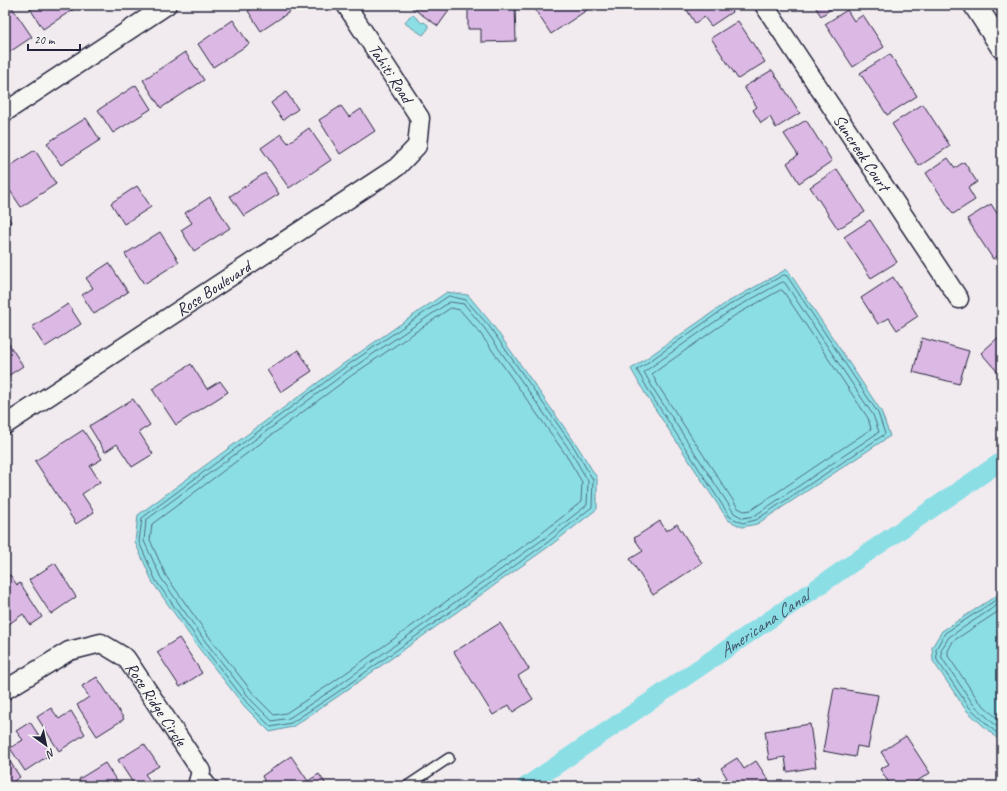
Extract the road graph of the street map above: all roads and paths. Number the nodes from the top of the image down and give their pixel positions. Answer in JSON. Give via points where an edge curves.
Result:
{"nodes":[{"id":1,"x":167,"y":5,"type":"edge"},
{"id":2,"x":346,"y":5,"type":"edge"},
{"id":3,"x":764,"y":5,"type":"edge"},
{"id":4,"x":975,"y":5,"type":"edge"},
{"id":5,"x":1002,"y":47,"type":"edge"},
{"id":6,"x":5,"y":112,"type":"edge"},
{"id":7,"x":417,"y":146,"type":"joint"},
{"id":8,"x":959,"y":300,"type":"dead end"},
{"id":9,"x":5,"y":425,"type":"edge"},
{"id":10,"x":5,"y":690,"type":"edge"},
{"id":11,"x":449,"y":758,"type":"dead end"},
{"id":12,"x":199,"y":778,"type":"edge"},
{"id":13,"x":213,"y":786,"type":"edge"},
{"id":14,"x":407,"y":786,"type":"edge"}],
"edges":[{"from":1,"to":6,"type":"street"},
{"from":2,"to":7,"type":"street","name":"Tahiti Road","via":[[420,118]]},
{"from":3,"to":8,"type":"street","name":"Suncreek Court"},
{"from":4,"to":5,"type":"highway"},
{"from":7,"to":9,"type":"street","name":"Rose Boulevard","via":[[397,167]]},
{"from":10,"to":12,"type":"street","name":"Rose Ridge Circle","via":[[69,651],[101,643],[126,658]]},
{"from":11,"to":14,"type":"lane"},
{"from":12,"to":13,"type":"lane"}]}
